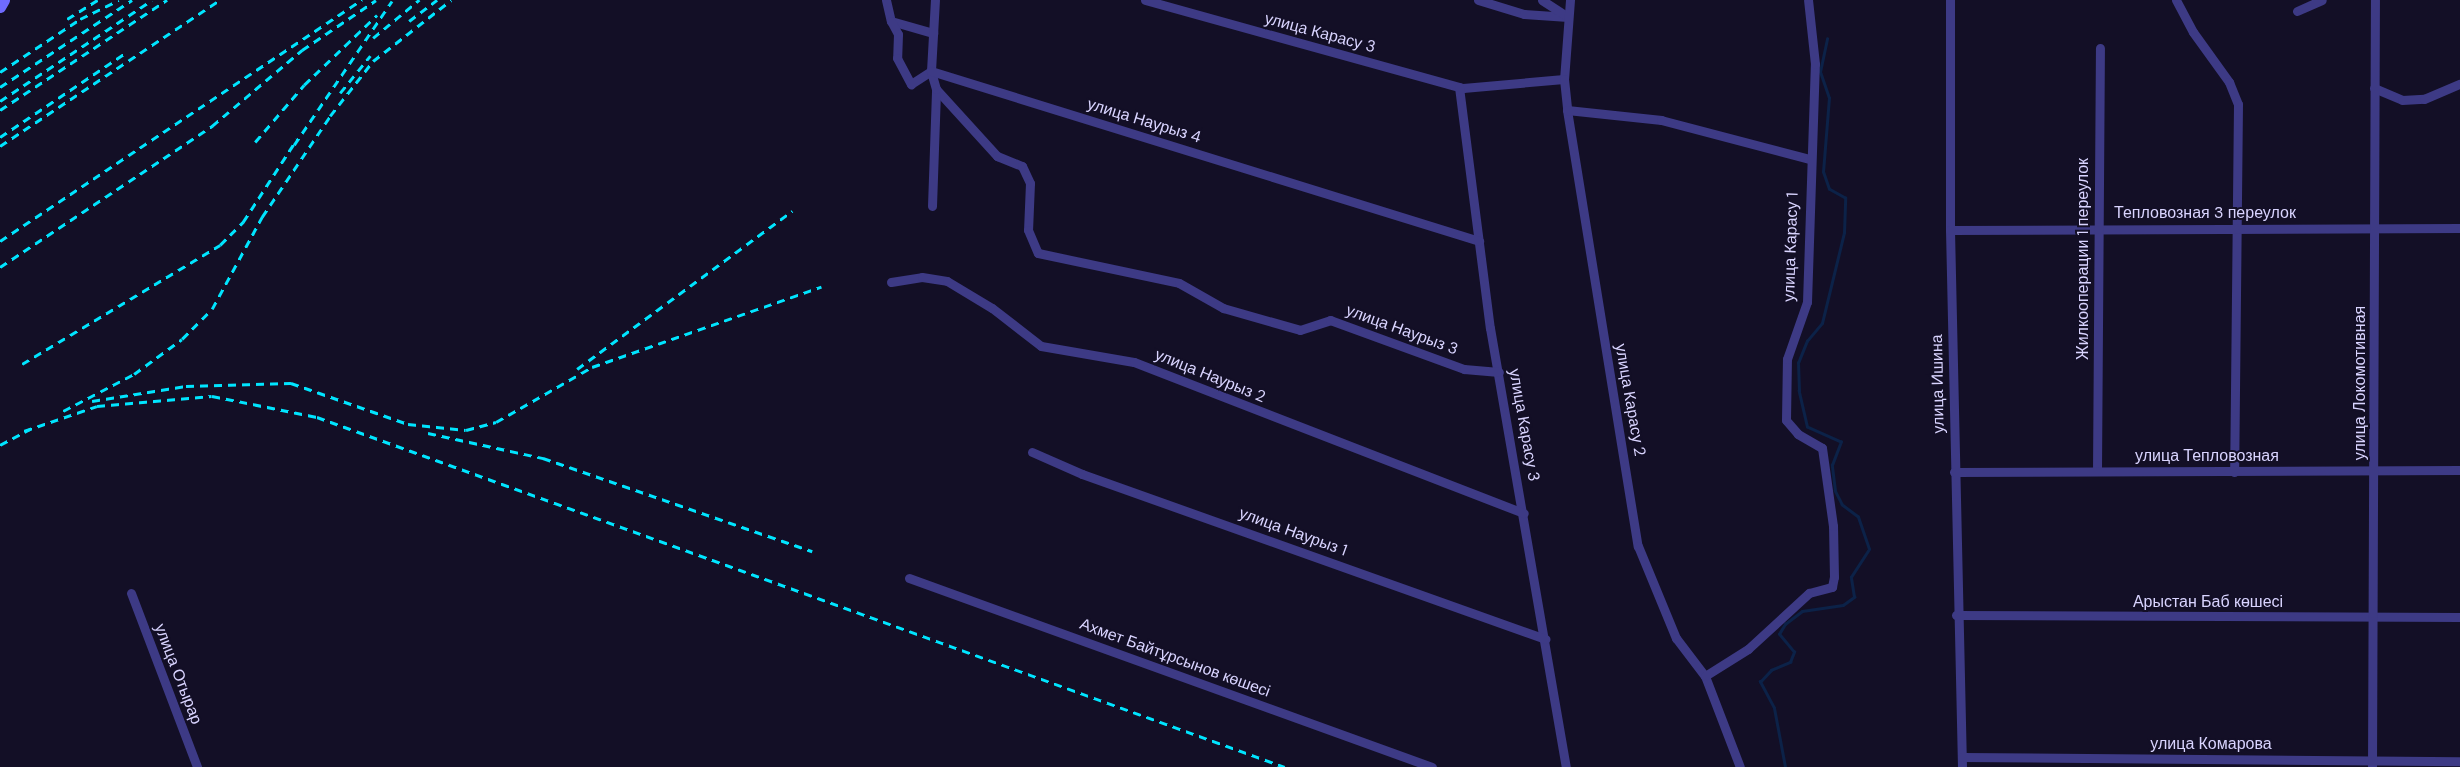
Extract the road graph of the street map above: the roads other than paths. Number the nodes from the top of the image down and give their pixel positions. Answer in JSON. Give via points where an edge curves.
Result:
{"nodes":[{"id":1,"x":4,"y":0,"type":"edge"},
{"id":2,"x":886,"y":0,"type":"edge"},
{"id":3,"x":935,"y":0,"type":"edge"},
{"id":4,"x":1145,"y":0,"type":"edge"},
{"id":5,"x":1478,"y":0,"type":"edge"},
{"id":6,"x":1542,"y":0,"type":"edge"},
{"id":7,"x":1570,"y":0,"type":"edge"},
{"id":8,"x":1808,"y":0,"type":"edge"},
{"id":9,"x":1950,"y":0,"type":"edge"},
{"id":10,"x":2176,"y":0,"type":"edge"},
{"id":11,"x":2322,"y":0,"type":"edge"},
{"id":12,"x":2376,"y":0,"type":"edge"},
{"id":13,"x":0,"y":7,"type":"edge"},
{"id":14,"x":2297,"y":11,"type":"dead end"},
{"id":15,"x":1568,"y":17,"type":"junction"},
{"id":16,"x":891,"y":21,"type":"junction"},
{"id":17,"x":933,"y":33,"type":"junction"},
{"id":18,"x":2100,"y":48,"type":"dead end"},
{"id":19,"x":931,"y":70,"type":"junction"},
{"id":20,"x":1564,"y":79,"type":"junction"},
{"id":21,"x":2460,"y":84,"type":"edge"},
{"id":22,"x":1459,"y":87,"type":"junction"},
{"id":23,"x":2374,"y":88,"type":"junction"},
{"id":24,"x":936,"y":89,"type":"junction"},
{"id":25,"x":1567,"y":110,"type":"junction"},
{"id":26,"x":1810,"y":159,"type":"junction"},
{"id":27,"x":932,"y":206,"type":"dead end"},
{"id":28,"x":2098,"y":227,"type":"junction"},
{"id":29,"x":2376,"y":227,"type":"junction"},
{"id":30,"x":2236,"y":228,"type":"junction"},
{"id":31,"x":2460,"y":228,"type":"edge"},
{"id":32,"x":1950,"y":230,"type":"junction"},
{"id":33,"x":1479,"y":242,"type":"junction"},
{"id":34,"x":891,"y":282,"type":"dead end"},
{"id":35,"x":1499,"y":372,"type":"junction"},
{"id":36,"x":1032,"y":452,"type":"dead end"},
{"id":37,"x":2374,"y":469,"type":"junction"},
{"id":38,"x":2460,"y":470,"type":"edge"},
{"id":39,"x":2097,"y":471,"type":"junction"},
{"id":40,"x":1954,"y":472,"type":"junction"},
{"id":41,"x":2234,"y":472,"type":"junction"},
{"id":42,"x":1524,"y":513,"type":"junction"},
{"id":43,"x":908,"y":578,"type":"dead end"},
{"id":44,"x":131,"y":592,"type":"dead end"},
{"id":45,"x":1956,"y":615,"type":"junction"},
{"id":46,"x":2460,"y":617,"type":"edge"},
{"id":47,"x":2370,"y":618,"type":"junction"},
{"id":48,"x":1545,"y":639,"type":"junction"},
{"id":49,"x":1704,"y":676,"type":"junction"},
{"id":50,"x":1962,"y":757,"type":"junction"},
{"id":51,"x":2460,"y":761,"type":"edge"},
{"id":52,"x":2102,"y":763,"type":"edge"},
{"id":53,"x":2156,"y":763,"type":"edge"},
{"id":54,"x":2240,"y":763,"type":"edge"},
{"id":55,"x":2372,"y":764,"type":"edge"},
{"id":56,"x":196,"y":767,"type":"edge"},
{"id":57,"x":1432,"y":767,"type":"edge"},
{"id":58,"x":1566,"y":767,"type":"edge"},
{"id":59,"x":1740,"y":767,"type":"edge"},
{"id":60,"x":1962,"y":767,"type":"edge"}],
"edges":[{"from":1,"to":13,"type":"main road"},
{"from":2,"to":16,"type":"street"},
{"from":3,"to":17,"type":"street"},
{"from":4,"to":22,"type":"street","name":"улица Карасу 3"},
{"from":5,"to":15,"type":"street","via":[[1524,14]]},
{"from":6,"to":15,"type":"street"},
{"from":7,"to":15,"type":"street","name":"улица Карасу 2"},
{"from":8,"to":26,"type":"street","name":"улица Карасу 1","via":[[1815,64]]},
{"from":9,"to":32,"type":"street","name":"улица Ишина"},
{"from":10,"to":30,"type":"street","via":[[2193,32],[2235,91]]},
{"from":11,"to":14,"type":"street"},
{"from":12,"to":23,"type":"street","name":"улица Локомотивная"},
{"from":15,"to":20,"type":"street","name":"улица Карасу 2"},
{"from":16,"to":17,"type":"street"},
{"from":16,"to":19,"type":"street","via":[[898,34],[897,58],[911,84]]},
{"from":17,"to":19,"type":"street"},
{"from":18,"to":28,"type":"street","name":"Жилкооперации 1 переулок"},
{"from":19,"to":24,"type":"street"},
{"from":19,"to":33,"type":"street","name":"улица Наурыз 4"},
{"from":20,"to":22,"type":"street","name":"улица Карасу 3"},
{"from":20,"to":25,"type":"street","name":"улица Карасу 2"},
{"from":21,"to":23,"type":"street","via":[[2424,98],[2402,100]]},
{"from":22,"to":33,"type":"street","name":"улица Карасу 3"},
{"from":23,"to":29,"type":"street","name":"улица Локомотивная"},
{"from":24,"to":27,"type":"street"},
{"from":24,"to":35,"type":"street","name":"улица Наурыз 3","via":[[997,156],[1022,166],[1030,184],[1028,230],[1038,253],[1179,283],[1223,308],[1300,330],[1330,320],[1464,368]]},
{"from":25,"to":26,"type":"street","via":[[1661,120]]},
{"from":25,"to":49,"type":"street","name":"улица Карасу 2","via":[[1638,546],[1676,638]]},
{"from":26,"to":49,"type":"street","name":"улица Карасу 1","via":[[1807,302],[1787,359],[1786,420],[1798,434],[1822,448],[1833,526],[1832,587],[1809,592],[1748,649]]},
{"from":28,"to":30,"type":"street","name":"Тепловозная 3 переулок"},
{"from":28,"to":32,"type":"street","name":"Тепловозная 3 переулок"},
{"from":28,"to":39,"type":"street","name":"Жилкооперации 1 переулок"},
{"from":29,"to":30,"type":"street","name":"Тепловозная 3 переулок"},
{"from":29,"to":31,"type":"street","name":"Тепловозная 3 переулок"},
{"from":29,"to":37,"type":"street","name":"улица Локомотивная"},
{"from":30,"to":41,"type":"street"},
{"from":32,"to":40,"type":"street","name":"улица Ишина"},
{"from":33,"to":35,"type":"street","name":"улица Карасу 3"},
{"from":34,"to":42,"type":"street","name":"улица Наурыз 2","via":[[922,277],[946,280],[992,308],[1041,346],[1134,362]]},
{"from":35,"to":42,"type":"street","name":"улица Карасу 3"},
{"from":36,"to":48,"type":"street","name":"улица Наурыз 1","via":[[1082,474]]},
{"from":37,"to":38,"type":"street","name":"улица Тепловозная"},
{"from":37,"to":41,"type":"street","name":"улица Тепловозная"},
{"from":37,"to":47,"type":"street","name":"улица Локомотивная"},
{"from":39,"to":40,"type":"street","name":"улица Тепловозная"},
{"from":39,"to":41,"type":"street","name":"улица Тепловозная"},
{"from":40,"to":45,"type":"street","name":"улица Ишина"},
{"from":42,"to":48,"type":"street","name":"улица Карасу 3"},
{"from":43,"to":57,"type":"street","name":"Ахмет Байтұрсынов көшесі"},
{"from":44,"to":56,"type":"street","name":"улица Отырар"},
{"from":45,"to":47,"type":"street","name":"Арыстан Баб көшесі"},
{"from":45,"to":50,"type":"street","name":"улица Ишина"},
{"from":46,"to":47,"type":"street","name":"Арыстан Баб көшесі"},
{"from":47,"to":55,"type":"street","name":"улица Локомотивная"},
{"from":48,"to":58,"type":"street","name":"улица Карасу 3"},
{"from":49,"to":59,"type":"street","name":"улица Карасу 2"},
{"from":50,"to":52,"type":"street","name":"улица Комарова"},
{"from":50,"to":60,"type":"street","name":"улица Ишина"},
{"from":51,"to":55,"type":"street","name":"улица Комарова"},
{"from":52,"to":53,"type":"street","name":"улица Комарова"},
{"from":53,"to":54,"type":"street","name":"улица Комарова"},
{"from":54,"to":55,"type":"street","name":"улица Комарова"}]}
